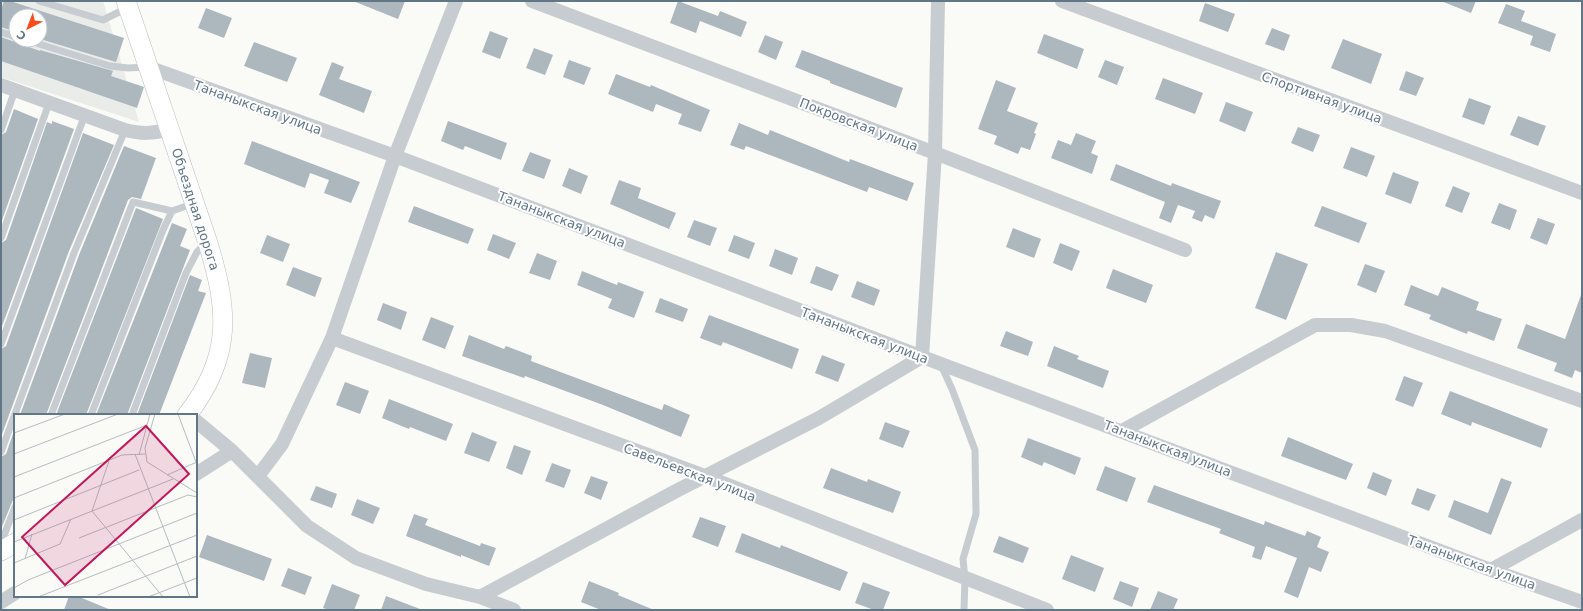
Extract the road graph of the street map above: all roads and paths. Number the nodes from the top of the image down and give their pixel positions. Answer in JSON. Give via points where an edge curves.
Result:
{"nodes":[{"id":1,"x":39,"y":1,"type":"edge"},
{"id":2,"x":456,"y":1,"type":"edge"},
{"id":3,"x":532,"y":1,"type":"edge"},
{"id":4,"x":938,"y":1,"type":"edge"},
{"id":5,"x":1062,"y":1,"type":"edge"},
{"id":6,"x":127,"y":4,"type":"edge"},
{"id":7,"x":48,"y":47,"type":"edge"},
{"id":8,"x":148,"y":67,"type":"junction"},
{"id":9,"x":1,"y":85,"type":"edge"},
{"id":10,"x":15,"y":90,"type":"junction"},
{"id":11,"x":49,"y":103,"type":"junction"},
{"id":12,"x":84,"y":117,"type":"junction"},
{"id":13,"x":169,"y":129,"type":"junction"},
{"id":14,"x":1,"y":130,"type":"edge"},
{"id":15,"x":125,"y":130,"type":"junction"},
{"id":16,"x":935,"y":153,"type":"junction"},
{"id":17,"x":395,"y":156,"type":"junction"},
{"id":18,"x":1582,"y":193,"type":"edge"},
{"id":19,"x":194,"y":203,"type":"junction"},
{"id":20,"x":172,"y":211,"type":"junction"},
{"id":21,"x":1,"y":238,"type":"edge"},
{"id":22,"x":208,"y":240,"type":"junction"},
{"id":23,"x":1184,"y":250,"type":"dead end"},
{"id":24,"x":332,"y":338,"type":"junction"},
{"id":25,"x":1,"y":344,"type":"edge"},
{"id":26,"x":922,"y":357,"type":"junction"},
{"id":27,"x":941,"y":364,"type":"junction"},
{"id":28,"x":1582,"y":401,"type":"edge"},
{"id":29,"x":15,"y":414,"type":"edge"},
{"id":30,"x":51,"y":414,"type":"edge"},
{"id":31,"x":91,"y":414,"type":"edge"},
{"id":32,"x":132,"y":414,"type":"edge"},
{"id":33,"x":191,"y":414,"type":"edge"},
{"id":34,"x":14,"y":417,"type":"edge"},
{"id":35,"x":197,"y":422,"type":"edge"},
{"id":36,"x":1122,"y":431,"type":"junction"},
{"id":37,"x":232,"y":451,"type":"junction"},
{"id":38,"x":1,"y":452,"type":"edge"},
{"id":39,"x":197,"y":473,"type":"edge"},
{"id":40,"x":258,"y":476,"type":"junction"},
{"id":41,"x":705,"y":476,"type":"junction"},
{"id":42,"x":14,"y":510,"type":"edge"},
{"id":43,"x":1582,"y":520,"type":"edge"},
{"id":44,"x":1,"y":543,"type":"edge"},
{"id":45,"x":14,"y":544,"type":"edge"},
{"id":46,"x":1,"y":551,"type":"edge"},
{"id":47,"x":1491,"y":570,"type":"junction"},
{"id":48,"x":965,"y":579,"type":"junction"},
{"id":49,"x":14,"y":594,"type":"edge"},
{"id":50,"x":480,"y":596,"type":"junction"},
{"id":51,"x":1,"y":602,"type":"edge"},
{"id":52,"x":1582,"y":602,"type":"edge"},
{"id":53,"x":514,"y":610,"type":"edge"},
{"id":54,"x":964,"y":610,"type":"edge"},
{"id":55,"x":1047,"y":610,"type":"edge"}],
"edges":[{"from":1,"to":6,"type":"lane","via":[[104,20]]},
{"from":2,"to":17,"type":"street"},
{"from":3,"to":16,"type":"street","name":"Покровская улица"},
{"from":4,"to":16,"type":"street"},
{"from":5,"to":18,"type":"street","name":"Спортивная улица"},
{"from":6,"to":8,"type":"main road","name":"Объездная дорога"},
{"from":7,"to":8,"type":"lane","via":[[110,66]]},
{"from":8,"to":13,"type":"main road","name":"Объездная дорога"},
{"from":8,"to":17,"type":"street","name":"Тананыкская улица"},
{"from":9,"to":10,"type":"street"},
{"from":10,"to":11,"type":"street"},
{"from":10,"to":14,"type":"lane"},
{"from":11,"to":12,"type":"street"},
{"from":11,"to":21,"type":"lane"},
{"from":12,"to":15,"type":"street"},
{"from":12,"to":25,"type":"lane"},
{"from":13,"to":15,"type":"street","via":[[156,134]]},
{"from":13,"to":19,"type":"main road","name":"Объездная дорога"},
{"from":15,"to":29,"type":"lane","via":[[74,253]]},
{"from":16,"to":23,"type":"street","name":"Покровская улица"},
{"from":16,"to":26,"type":"street"},
{"from":17,"to":24,"type":"street"},
{"from":17,"to":26,"type":"street","name":"Тананыкская улица"},
{"from":19,"to":20,"type":"lane"},
{"from":19,"to":22,"type":"main road","name":"Объездная дорога"},
{"from":20,"to":30,"type":"lane","via":[[133,202]]},
{"from":20,"to":31,"type":"lane"},
{"from":22,"to":32,"type":"lane","via":[[197,252],[186,273]]},
{"from":22,"to":33,"type":"main road","name":"Объездная дорога","via":[[223,305],[221,340],[216,364]]},
{"from":24,"to":40,"type":"street","via":[[282,444]]},
{"from":24,"to":41,"type":"street","name":"Савельевская улица"},
{"from":26,"to":27,"type":"street","name":"Тананыкская улица"},
{"from":26,"to":41,"type":"street","via":[[819,418]]},
{"from":27,"to":36,"type":"street","name":"Тананыкская улица"},
{"from":27,"to":48,"type":"lane","via":[[975,450],[976,514],[963,559]]},
{"from":28,"to":36,"type":"street","via":[[1386,331],[1351,325],[1315,325]]},
{"from":34,"to":38,"type":"lane"},
{"from":35,"to":37,"type":"street"},
{"from":36,"to":47,"type":"street","name":"Тананыкская улица"},
{"from":37,"to":39,"type":"street"},
{"from":37,"to":40,"type":"street"},
{"from":40,"to":50,"type":"street","via":[[307,526],[356,558],[426,584]]},
{"from":41,"to":48,"type":"street","name":"Савельевская улица"},
{"from":41,"to":50,"type":"street"},
{"from":42,"to":44,"type":"lane"},
{"from":43,"to":47,"type":"street"},
{"from":45,"to":46,"type":"main road"},
{"from":47,"to":52,"type":"street","name":"Тананыкская улица"},
{"from":48,"to":54,"type":"lane"},
{"from":48,"to":55,"type":"street","name":"Савельевская улица"},
{"from":49,"to":51,"type":"street"},
{"from":50,"to":53,"type":"street"}]}
